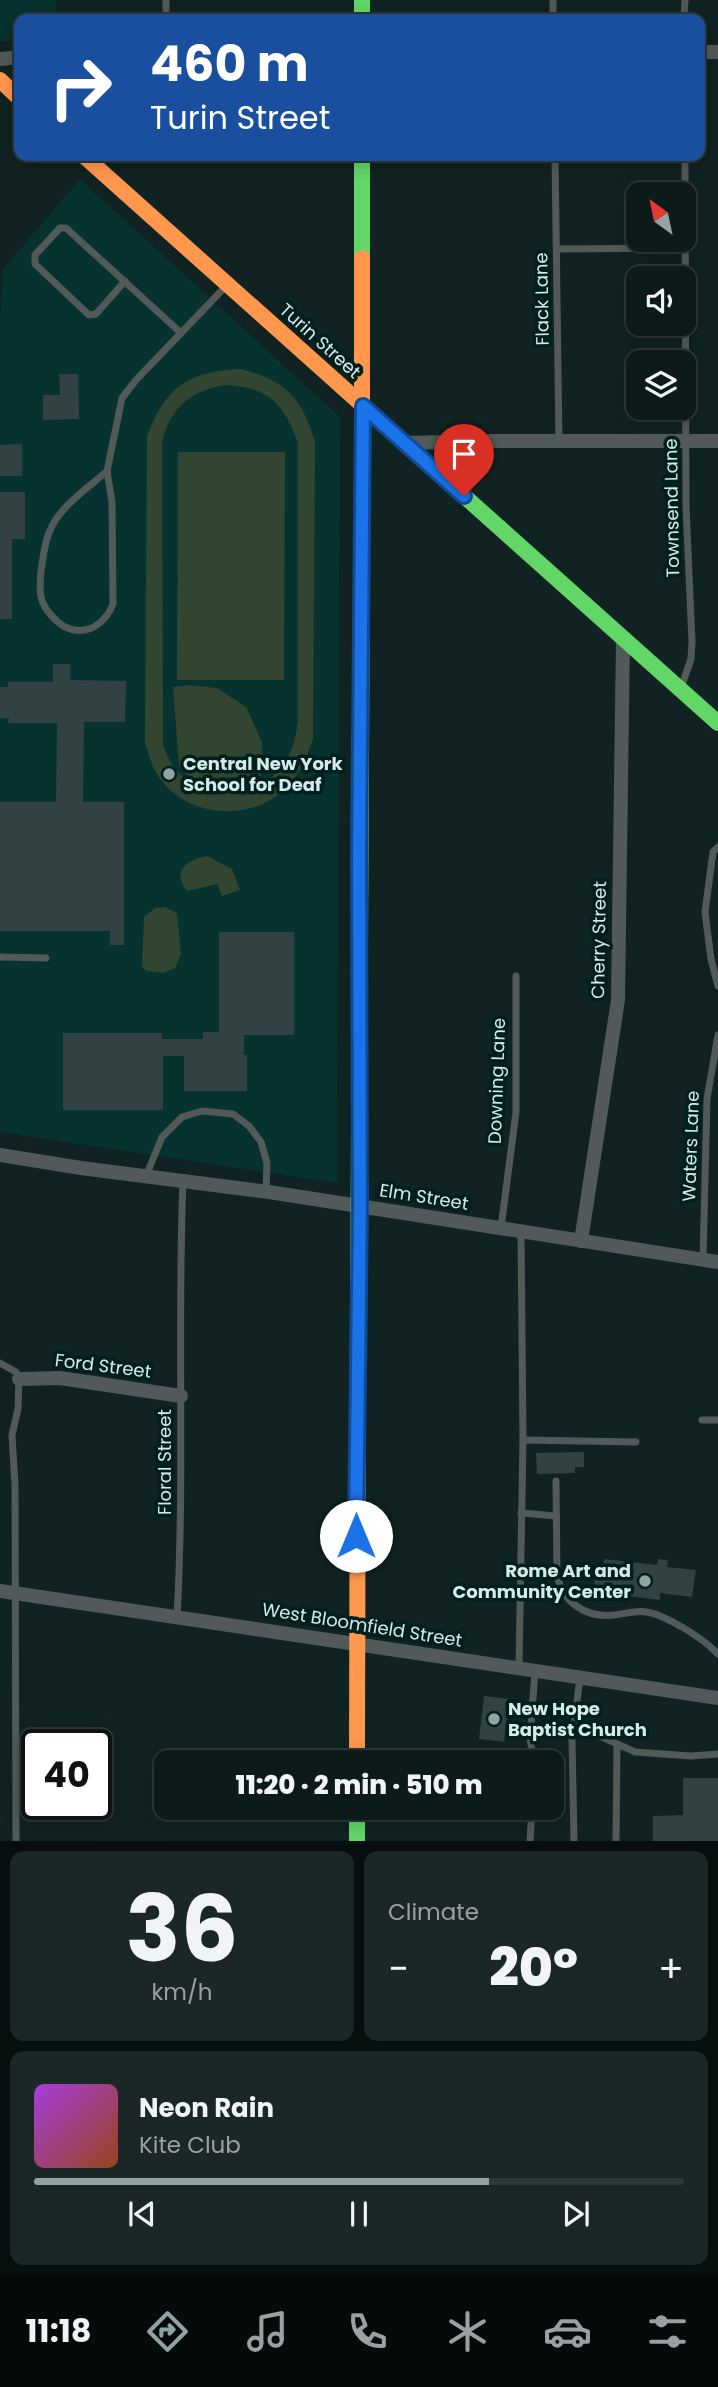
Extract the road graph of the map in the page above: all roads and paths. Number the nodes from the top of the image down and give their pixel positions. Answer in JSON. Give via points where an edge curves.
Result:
{"nodes":[{"id":1,"x":0,"y":80,"type":"edge"},
{"id":2,"x":14,"y":93,"type":"edge"},
{"id":3,"x":89,"y":161,"type":"edge"},
{"id":4,"x":362,"y":161,"type":"edge"},
{"id":5,"x":555,"y":161,"type":"edge"},
{"id":6,"x":685,"y":161,"type":"edge"},
{"id":7,"x":685,"y":182,"type":"edge"},
{"id":8,"x":626,"y":248,"type":"edge"},
{"id":9,"x":556,"y":249,"type":"junction"},
{"id":10,"x":685,"y":252,"type":"edge"},
{"id":11,"x":125,"y":281,"type":"junction"},
{"id":12,"x":228,"y":285,"type":"junction"},
{"id":13,"x":181,"y":333,"type":"junction"},
{"id":14,"x":363,"y":406,"type":"junction"},
{"id":15,"x":687,"y":441,"type":"junction"},
{"id":16,"x":718,"y":441,"type":"edge"},
{"id":17,"x":404,"y":443,"type":"junction"},
{"id":18,"x":559,"y":443,"type":"junction"},
{"id":19,"x":107,"y":471,"type":"junction"},
{"id":20,"x":622,"y":638,"type":"junction"},
{"id":21,"x":680,"y":689,"type":"junction"},
{"id":22,"x":718,"y":723,"type":"edge"},
{"id":23,"x":718,"y":847,"type":"edge"},
{"id":24,"x":0,"y":957,"type":"edge"},
{"id":25,"x":46,"y":958,"type":"dead end"},
{"id":26,"x":516,"y":976,"type":"dead end"},
{"id":27,"x":718,"y":986,"type":"edge"},
{"id":28,"x":718,"y":1035,"type":"edge"},
{"id":29,"x":0,"y":1155,"type":"edge"},
{"id":30,"x":145,"y":1176,"type":"junction"},
{"id":31,"x":183,"y":1181,"type":"junction"},
{"id":32,"x":266,"y":1191,"type":"junction"},
{"id":33,"x":360,"y":1206,"type":"junction"},
{"id":34,"x":501,"y":1228,"type":"junction"},
{"id":35,"x":521,"y":1231,"type":"junction"},
{"id":36,"x":581,"y":1241,"type":"junction"},
{"id":37,"x":710,"y":1260,"type":"edge"},
{"id":38,"x":0,"y":1363,"type":"edge"},
{"id":39,"x":19,"y":1379,"type":"junction"},
{"id":40,"x":181,"y":1395,"type":"junction"},
{"id":41,"x":702,"y":1420,"type":"dead end"},
{"id":42,"x":718,"y":1420,"type":"edge"},
{"id":43,"x":523,"y":1440,"type":"junction"},
{"id":44,"x":636,"y":1442,"type":"dead end"},
{"id":45,"x":556,"y":1481,"type":"dead end"},
{"id":46,"x":521,"y":1513,"type":"junction"},
{"id":47,"x":556,"y":1516,"type":"junction"},
{"id":48,"x":7,"y":1592,"type":"edge"},
{"id":49,"x":177,"y":1617,"type":"junction"},
{"id":50,"x":356,"y":1642,"type":"junction"},
{"id":51,"x":718,"y":1654,"type":"edge"},
{"id":52,"x":519,"y":1668,"type":"junction"},
{"id":53,"x":535,"y":1671,"type":"junction"},
{"id":54,"x":580,"y":1678,"type":"junction"},
{"id":55,"x":718,"y":1698,"type":"edge"},
{"id":56,"x":573,"y":1724,"type":"junction"},
{"id":57,"x":617,"y":1745,"type":"junction"},
{"id":58,"x":357,"y":1750,"type":"edge"},
{"id":59,"x":532,"y":1750,"type":"edge"},
{"id":60,"x":718,"y":1754,"type":"edge"},
{"id":61,"x":357,"y":1820,"type":"edge"},
{"id":62,"x":531,"y":1820,"type":"edge"},
{"id":63,"x":16,"y":1841,"type":"edge"},
{"id":64,"x":357,"y":1841,"type":"edge"},
{"id":65,"x":530,"y":1841,"type":"edge"},
{"id":66,"x":573,"y":1841,"type":"edge"},
{"id":67,"x":616,"y":1841,"type":"edge"}],
"edges":[{"from":1,"to":2,"type":"street"},
{"from":3,"to":12,"type":"street","name":"Turin Street"},
{"from":4,"to":14,"type":"street"},
{"from":5,"to":9,"type":"lane","name":"Flack Lane"},
{"from":6,"to":7,"type":"lane","name":"Townsend Lane"},
{"from":8,"to":9,"type":"lane"},
{"from":9,"to":18,"type":"lane","name":"Flack Lane"},
{"from":10,"to":15,"type":"lane","name":"Townsend Lane"},
{"from":11,"to":11,"type":"lane","via":[[66,228],[60,228],[35,255],[35,264],[89,315],[96,314]]},
{"from":11,"to":13,"type":"lane"},
{"from":12,"to":13,"type":"lane"},
{"from":12,"to":14,"type":"street","name":"Turin Street"},
{"from":13,"to":19,"type":"lane","via":[[122,398]]},
{"from":14,"to":17,"type":"street","name":"Turin Street"},
{"from":14,"to":33,"type":"street"},
{"from":15,"to":16,"type":"street"},
{"from":15,"to":18,"type":"street"},
{"from":15,"to":21,"type":"lane","name":"Townsend Lane","via":[[692,642]]},
{"from":17,"to":18,"type":"street"},
{"from":17,"to":20,"type":"street","name":"Turin Street"},
{"from":19,"to":19,"type":"lane","via":[[72,500],[51,527],[43,548],[41,597],[57,622],[81,632],[94,628],[113,604],[113,502]]},
{"from":20,"to":21,"type":"street","name":"Turin Street"},
{"from":20,"to":36,"type":"street","name":"Cherry Street","via":[[618,1000]]},
{"from":21,"to":22,"type":"street","name":"Turin Street"},
{"from":23,"to":27,"type":"lane","via":[[713,852],[705,912]]},
{"from":24,"to":25,"type":"lane"},
{"from":26,"to":34,"type":"lane","name":"Downing Lane","via":[[516,1112]]},
{"from":28,"to":37,"type":"lane","name":"Waters Lane","via":[[707,1099]]},
{"from":29,"to":30,"type":"street","name":"Elm Street"},
{"from":30,"to":31,"type":"street","name":"Elm Street"},
{"from":30,"to":32,"type":"lane","via":[[162,1137],[182,1117],[202,1111],[233,1114],[261,1142],[267,1163]]},
{"from":31,"to":32,"type":"street","name":"Elm Street"},
{"from":31,"to":40,"type":"lane","name":"Floral Street"},
{"from":32,"to":33,"type":"street","name":"Elm Street"},
{"from":33,"to":34,"type":"street","name":"Elm Street"},
{"from":33,"to":50,"type":"street"},
{"from":34,"to":35,"type":"street","name":"Elm Street"},
{"from":35,"to":36,"type":"street","name":"Elm Street"},
{"from":35,"to":43,"type":"lane"},
{"from":36,"to":37,"type":"street","name":"Elm Street"},
{"from":38,"to":39,"type":"lane"},
{"from":39,"to":40,"type":"street","name":"Ford Street","via":[[60,1378]]},
{"from":39,"to":48,"type":"lane","via":[[12,1435],[15,1485]]},
{"from":40,"to":49,"type":"lane","name":"Floral Street"},
{"from":41,"to":42,"type":"lane"},
{"from":43,"to":44,"type":"lane"},
{"from":43,"to":46,"type":"lane"},
{"from":45,"to":47,"type":"lane"},
{"from":46,"to":47,"type":"lane"},
{"from":46,"to":52,"type":"lane"},
{"from":47,"to":51,"type":"lane","via":[[557,1576],[568,1601],[593,1614],[648,1612],[696,1636]]},
{"from":48,"to":49,"type":"street","name":"West Bloomfield Street"},
{"from":48,"to":63,"type":"lane"},
{"from":49,"to":50,"type":"street","name":"West Bloomfield Street"},
{"from":50,"to":52,"type":"street","name":"West Bloomfield Street"},
{"from":50,"to":58,"type":"street"},
{"from":52,"to":53,"type":"street","name":"West Bloomfield Street"},
{"from":53,"to":54,"type":"street","name":"West Bloomfield Street"},
{"from":53,"to":59,"type":"lane"},
{"from":54,"to":55,"type":"street","name":"West Bloomfield Street"},
{"from":54,"to":56,"type":"lane"},
{"from":56,"to":57,"type":"lane"},
{"from":56,"to":66,"type":"lane"},
{"from":57,"to":60,"type":"lane","via":[[635,1752]]},
{"from":57,"to":67,"type":"lane"},
{"from":61,"to":64,"type":"street"},
{"from":62,"to":65,"type":"lane"}]}
